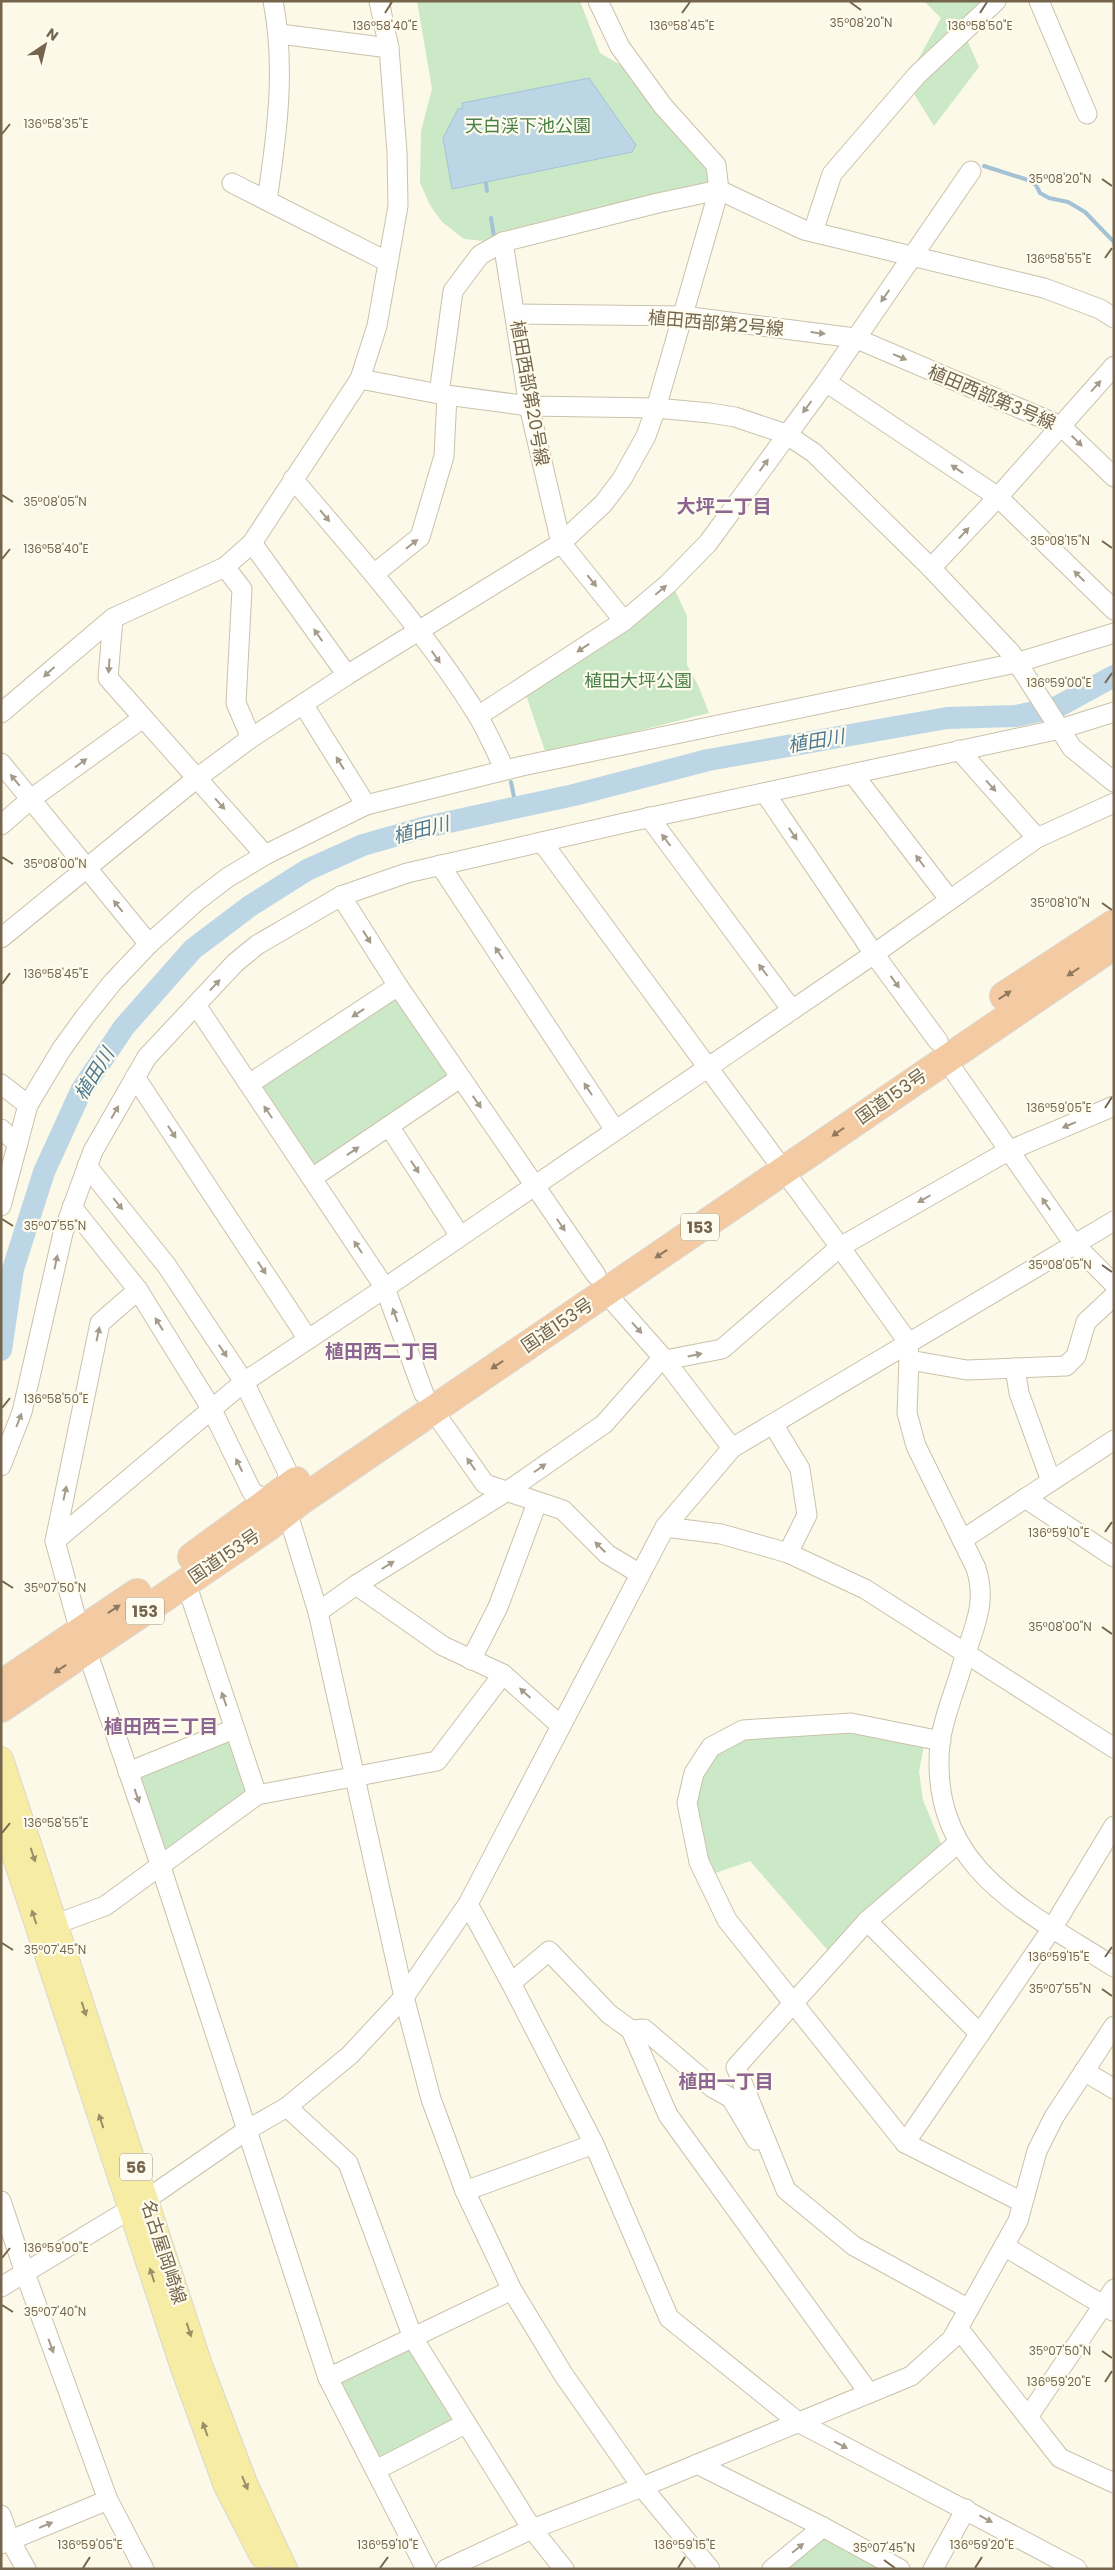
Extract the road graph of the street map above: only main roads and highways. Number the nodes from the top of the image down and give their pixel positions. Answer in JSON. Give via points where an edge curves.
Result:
{"nodes":[{"id":1,"x":1114,"y":924,"type":"edge"},
{"id":2,"x":1114,"y":945,"type":"edge"},
{"id":3,"x":942,"y":1050,"type":"junction"},
{"id":4,"x":280,"y":1500,"type":"junction"},
{"id":5,"x":83,"y":1641,"type":"junction"},
{"id":6,"x":1,"y":1685,"type":"edge"},
{"id":7,"x":1,"y":1708,"type":"edge"},
{"id":8,"x":1,"y":1759,"type":"edge"},
{"id":9,"x":1,"y":1815,"type":"edge"},
{"id":10,"x":138,"y":2204,"type":"junction"},
{"id":11,"x":268,"y":2569,"type":"edge"},
{"id":12,"x":286,"y":2569,"type":"edge"}],
"edges":[{"from":3,"to":1,"type":"highway","name":"国道153号","number":"153","one_way":true,"via":[[1065,954]]},
{"from":2,"to":3,"type":"highway","name":"国道153号","number":"153","one_way":true},
{"from":3,"to":4,"type":"highway","name":"国道153号","number":"153"},
{"from":5,"to":4,"type":"highway","name":"国道153号","number":"153","one_way":true,"via":[[178,1566]]},
{"from":4,"to":5,"type":"highway","name":"国道153号","number":"153","via":[[268,1527],[186,1583]]},
{"from":5,"to":6,"type":"highway","name":"国道153号","number":"153"},
{"from":5,"to":7,"type":"highway","name":"国道153号","number":"153","one_way":true},
{"from":8,"to":10,"type":"main road","name":"名古屋岡崎線","number":"56","one_way":true,"via":[[56,1924]]},
{"from":10,"to":9,"type":"main road","name":"名古屋岡崎線","number":"56","one_way":true},
{"from":11,"to":10,"type":"main road","name":"名古屋岡崎線","number":"56","one_way":true,"via":[[226,2486],[183,2368]]},
{"from":10,"to":12,"type":"main road","name":"名古屋岡崎線","number":"56","one_way":true,"via":[[245,2483]]}]}
